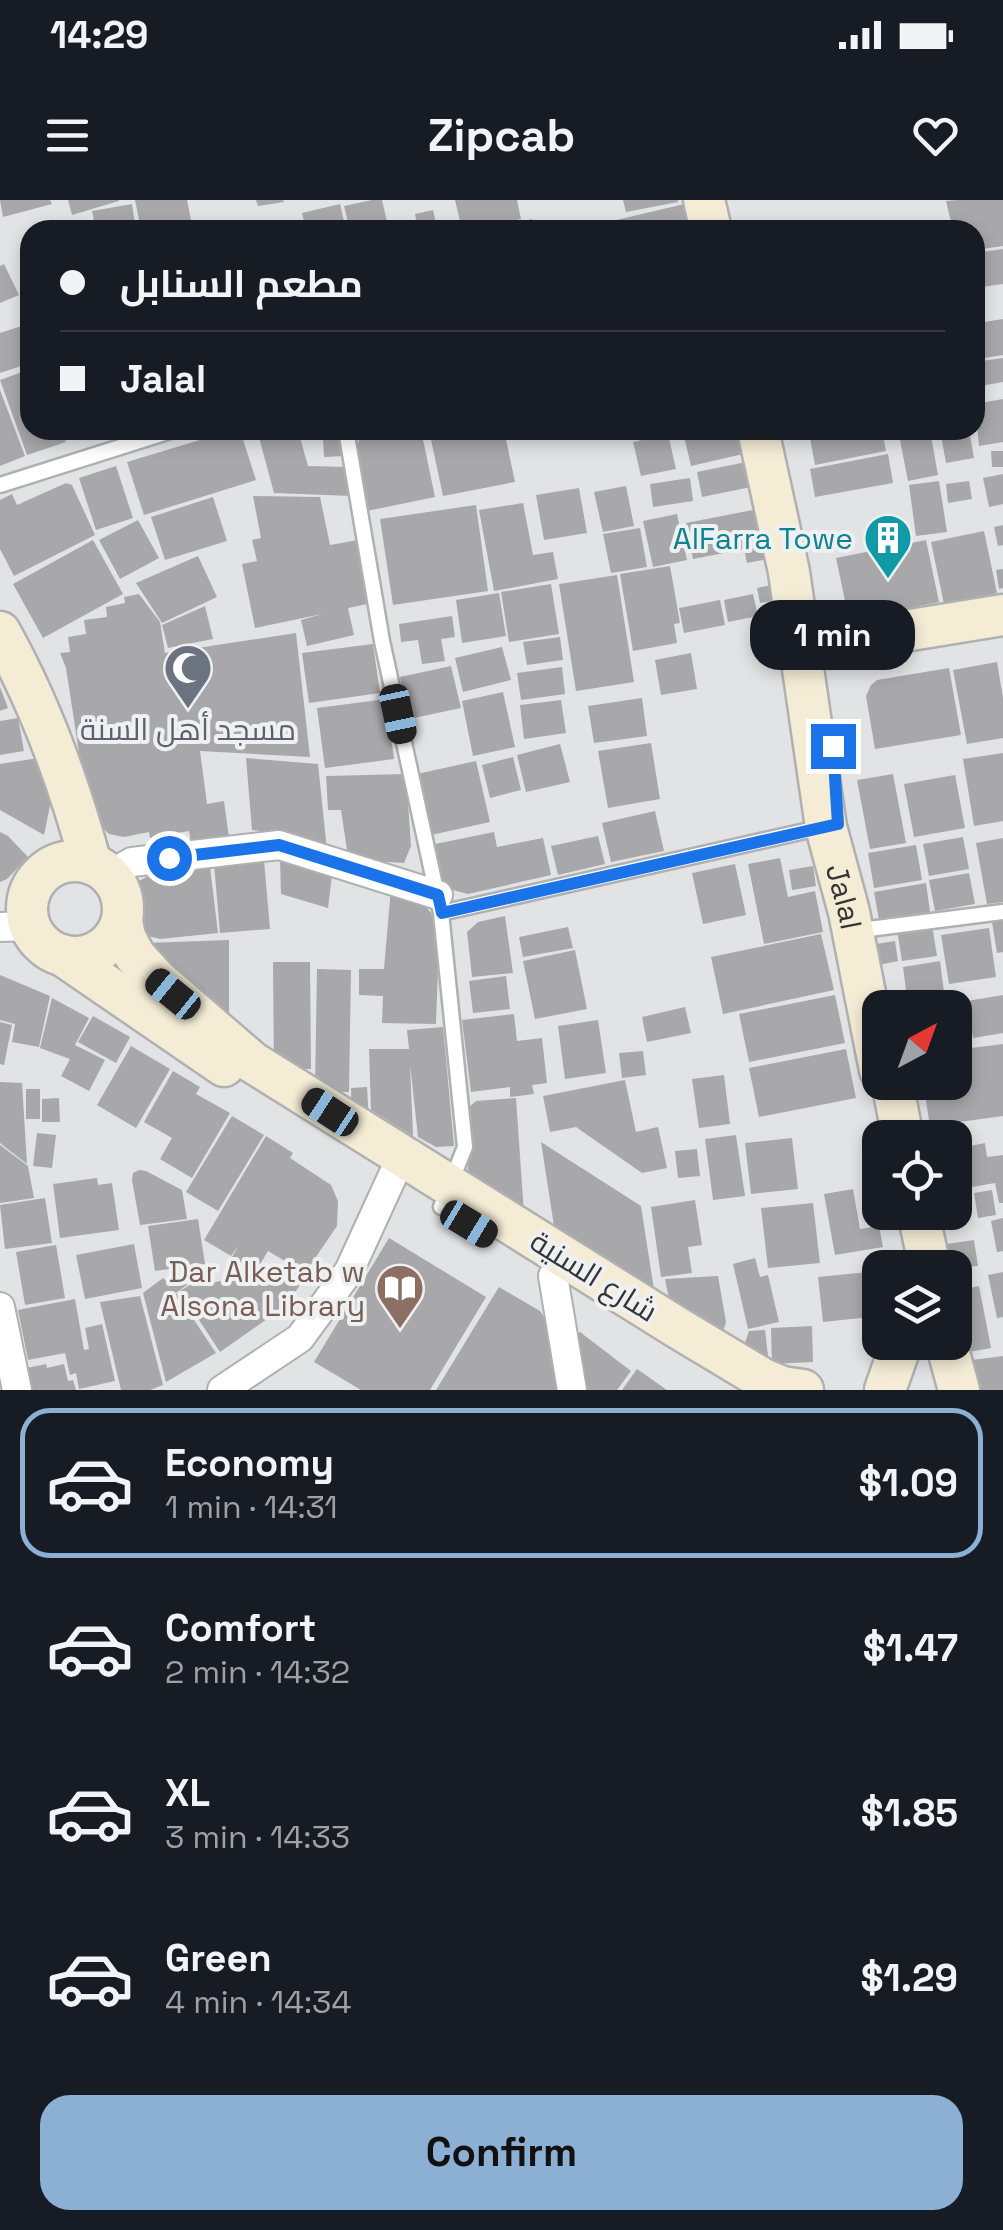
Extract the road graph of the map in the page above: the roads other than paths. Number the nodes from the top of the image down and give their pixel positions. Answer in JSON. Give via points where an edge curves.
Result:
{"nodes":[{"id":1,"x":142,"y":440,"type":"edge"},
{"id":2,"x":348,"y":440,"type":"edge"},
{"id":3,"x":760,"y":440,"type":"edge"},
{"id":4,"x":783,"y":440,"type":"edge"},
{"id":5,"x":0,"y":485,"type":"edge"},
{"id":6,"x":1003,"y":615,"type":"edge"},
{"id":7,"x":0,"y":632,"type":"edge"},
{"id":8,"x":1003,"y":635,"type":"edge"},
{"id":9,"x":814,"y":658,"type":"junction"},
{"id":10,"x":832,"y":825,"type":"junction"},
{"id":11,"x":100,"y":869,"type":"junction"},
{"id":12,"x":440,"y":904,"type":"junction"},
{"id":13,"x":1003,"y":912,"type":"edge"},
{"id":14,"x":122,"y":921,"type":"junction"},
{"id":15,"x":15,"y":927,"type":"edge"},
{"id":16,"x":862,"y":930,"type":"junction"},
{"id":17,"x":62,"y":955,"type":"junction"},
{"id":18,"x":864,"y":990,"type":"edge"},
{"id":19,"x":874,"y":990,"type":"edge"},
{"id":20,"x":393,"y":1175,"type":"junction"},
{"id":21,"x":446,"y":1197,"type":"junction"},
{"id":22,"x":554,"y":1276,"type":"junction"},
{"id":23,"x":0,"y":1308,"type":"edge"},
{"id":24,"x":895,"y":1360,"type":"edge"},
{"id":25,"x":951,"y":1360,"type":"edge"},
{"id":26,"x":16,"y":1390,"type":"edge"},
{"id":27,"x":222,"y":1390,"type":"edge"},
{"id":28,"x":572,"y":1390,"type":"edge"},
{"id":29,"x":737,"y":1390,"type":"edge"},
{"id":30,"x":803,"y":1390,"type":"edge"},
{"id":31,"x":884,"y":1390,"type":"edge"},
{"id":32,"x":959,"y":1390,"type":"edge"}],
"edges":[{"from":1,"to":5,"type":"lane"},
{"from":2,"to":12,"type":"lane","via":[[382,641]]},
{"from":3,"to":9,"type":"main road","name":"Jalal"},
{"from":4,"to":9,"type":"main road","name":"Jalal"},
{"from":6,"to":9,"type":"main road"},
{"from":7,"to":11,"type":"main road","name":"شارع السنية"},
{"from":8,"to":9,"type":"main road"},
{"from":9,"to":10,"type":"main road","name":"Jalal"},
{"from":10,"to":12,"type":"lane"},
{"from":10,"to":16,"type":"main road","name":"Jalal"},
{"from":10,"to":18,"type":"main road","name":"Jalal"},
{"from":11,"to":12,"type":"street","via":[[279,845]]},
{"from":11,"to":14,"type":"main road","name":"شارع السنية","via":[[119,889]]},
{"from":11,"to":15,"type":"main road","name":"شارع السنية","via":[[61,863],[36,882]]},
{"from":12,"to":21,"type":"lane","via":[[465,1147]]},
{"from":13,"to":16,"type":"lane"},
{"from":14,"to":17,"type":"main road","via":[[104,948],[76,958]]},
{"from":14,"to":21,"type":"main road","name":"شارع السنية","via":[[135,956],[157,980],[252,1062]]},
{"from":15,"to":17,"type":"main road","name":"شارع السنية"},
{"from":16,"to":19,"type":"main road","name":"Jalal"},
{"from":17,"to":20,"type":"main road","name":"شارع السنية"},
{"from":20,"to":21,"type":"main road","name":"شارع السنية"},
{"from":20,"to":27,"type":"street","via":[[349,1271],[300,1338]]},
{"from":21,"to":22,"type":"main road","name":"شارع السنية"},
{"from":21,"to":30,"type":"main road","name":"شارع السنية","via":[[763,1378]]},
{"from":22,"to":28,"type":"street"},
{"from":22,"to":29,"type":"main road","name":"شارع السنية"},
{"from":23,"to":26,"type":"street"},
{"from":24,"to":31,"type":"main road"},
{"from":25,"to":32,"type":"main road"}]}
